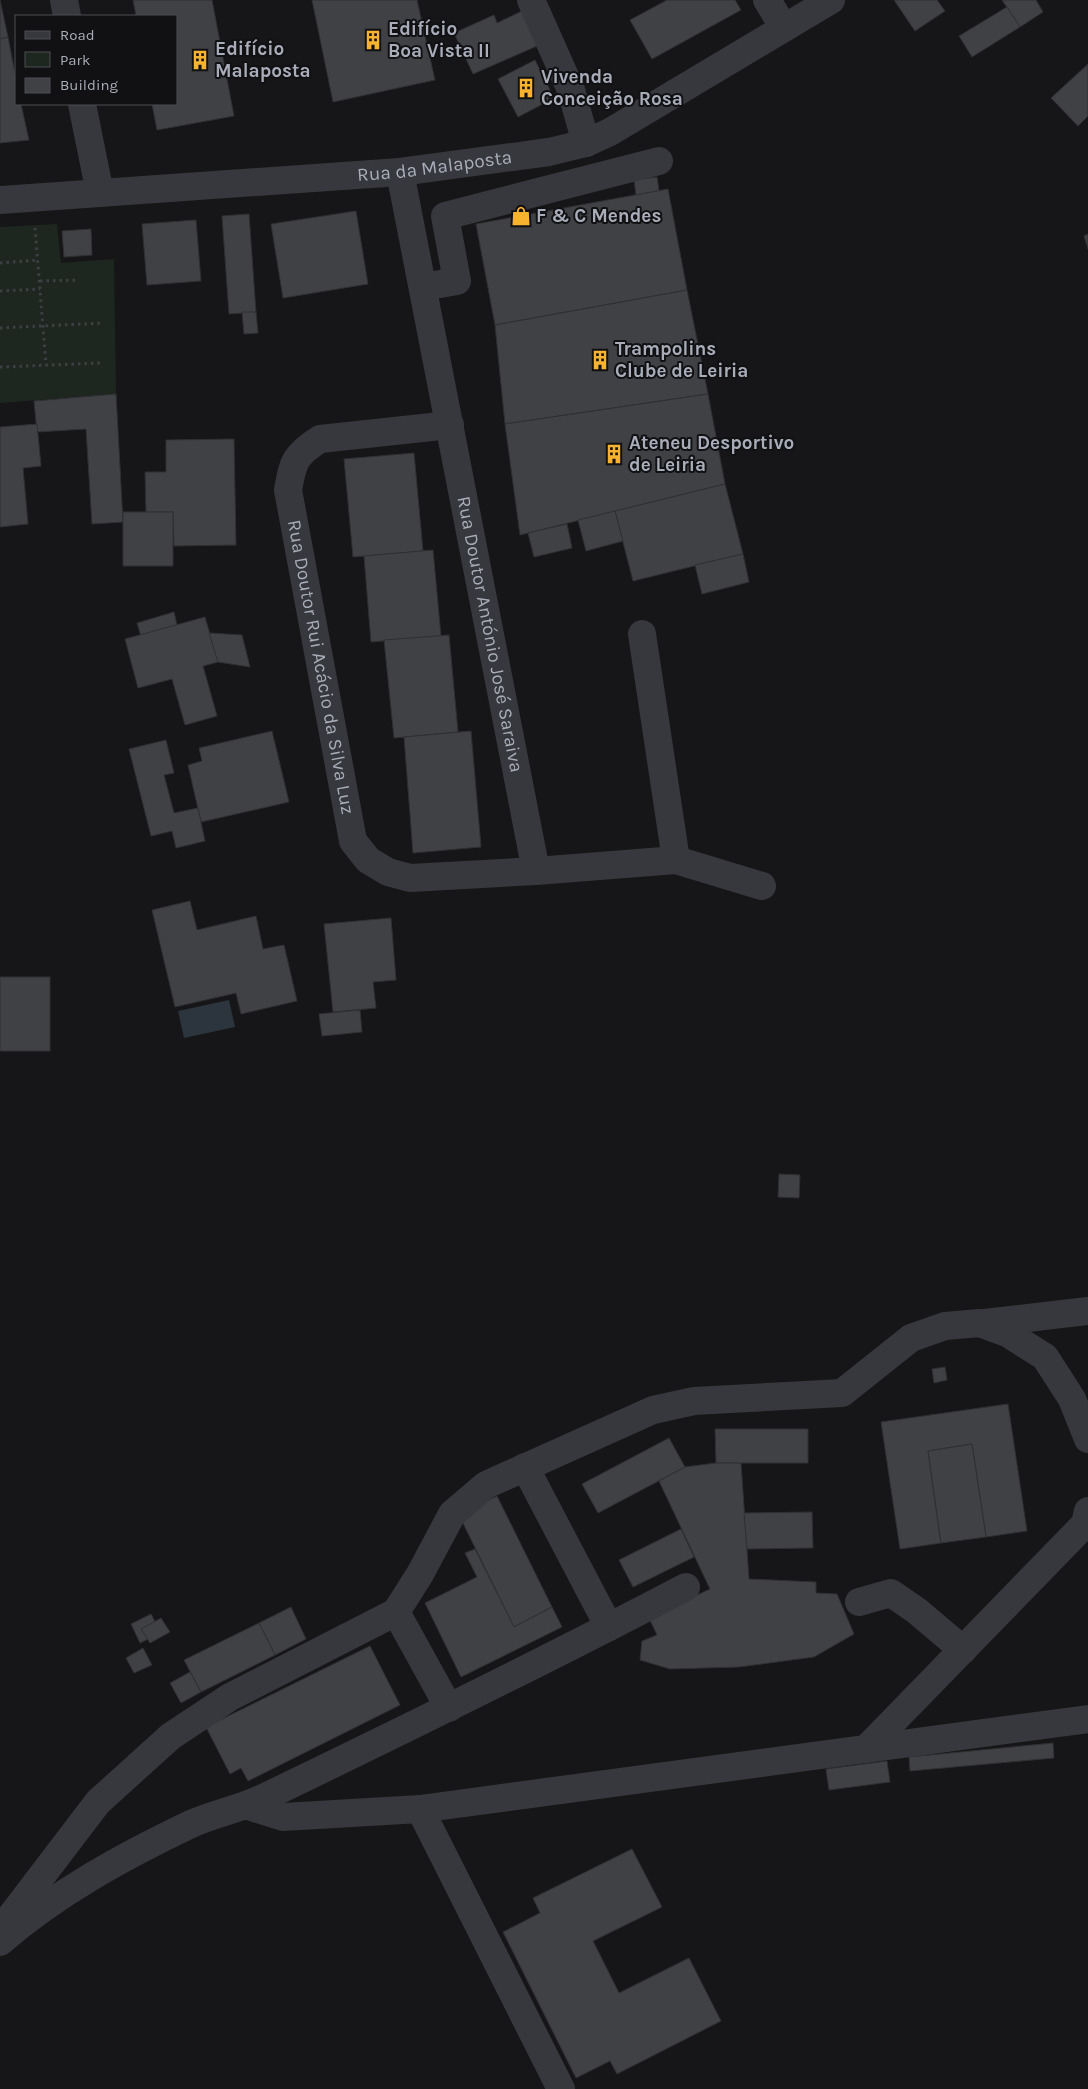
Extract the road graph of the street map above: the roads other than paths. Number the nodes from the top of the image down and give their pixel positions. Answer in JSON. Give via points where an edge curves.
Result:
{"nodes":[{"id":1,"x":64,"y":0,"type":"edge"},
{"id":2,"x":531,"y":0,"type":"edge"},
{"id":3,"x":767,"y":0,"type":"edge"},
{"id":4,"x":831,"y":0,"type":"edge"},
{"id":5,"x":67,"y":15,"type":"edge"},
{"id":6,"x":784,"y":28,"type":"junction"},
{"id":7,"x":82,"y":105,"type":"edge"},
{"id":8,"x":610,"y":132,"type":"junction"},
{"id":9,"x":586,"y":143,"type":"junction"},
{"id":10,"x":513,"y":159,"type":"junction"},
{"id":11,"x":659,"y":161,"type":"dead end"},
{"id":12,"x":400,"y":172,"type":"junction"},
{"id":13,"x":616,"y":172,"type":"junction"},
{"id":14,"x":100,"y":193,"type":"junction"},
{"id":15,"x":517,"y":198,"type":"junction"},
{"id":16,"x":0,"y":200,"type":"edge"},
{"id":17,"x":423,"y":287,"type":"junction"},
{"id":18,"x":450,"y":425,"type":"junction"},
{"id":19,"x":642,"y":634,"type":"dead end"},
{"id":20,"x":676,"y":860,"type":"junction"},
{"id":21,"x":536,"y":871,"type":"junction"},
{"id":22,"x":762,"y":886,"type":"dead end"},
{"id":23,"x":1088,"y":1311,"type":"edge"},
{"id":24,"x":980,"y":1324,"type":"junction"},
{"id":25,"x":1088,"y":1439,"type":"edge"},
{"id":26,"x":525,"y":1467,"type":"junction"},
{"id":27,"x":1088,"y":1511,"type":"edge"},
{"id":28,"x":686,"y":1586,"type":"dead end"},
{"id":29,"x":858,"y":1602,"type":"dead end"},
{"id":30,"x":396,"y":1612,"type":"junction"},
{"id":31,"x":609,"y":1627,"type":"junction"},
{"id":32,"x":963,"y":1650,"type":"junction"},
{"id":33,"x":449,"y":1708,"type":"junction"},
{"id":34,"x":1088,"y":1719,"type":"edge"},
{"id":35,"x":866,"y":1750,"type":"junction"},
{"id":36,"x":248,"y":1806,"type":"junction"},
{"id":37,"x":420,"y":1809,"type":"junction"},
{"id":38,"x":0,"y":1930,"type":"edge"},
{"id":39,"x":0,"y":1942,"type":"edge"},
{"id":40,"x":561,"y":2089,"type":"edge"}],
"edges":[{"from":1,"to":5,"type":"street"},
{"from":2,"to":9,"type":"street","via":[[571,90]]},
{"from":3,"to":6,"type":"street"},
{"from":4,"to":6,"type":"street","name":"Rua da Malaposta"},
{"from":6,"to":8,"type":"street","name":"Rua da Malaposta"},
{"from":7,"to":14,"type":"street"},
{"from":8,"to":9,"type":"street","name":"Rua da Malaposta"},
{"from":8,"to":13,"type":"street"},
{"from":9,"to":10,"type":"street","name":"Rua da Malaposta"},
{"from":10,"to":12,"type":"street","name":"Rua da Malaposta"},
{"from":10,"to":15,"type":"street"},
{"from":11,"to":13,"type":"street"},
{"from":12,"to":14,"type":"street","name":"Rua da Malaposta"},
{"from":12,"to":17,"type":"street","name":"Rua Doutor António José Saraiva"},
{"from":13,"to":15,"type":"street"},
{"from":14,"to":16,"type":"street","name":"Rua da Malaposta"},
{"from":15,"to":17,"type":"street","via":[[445,216],[457,282]]},
{"from":17,"to":18,"type":"street","name":"Rua Doutor António José Saraiva"},
{"from":18,"to":21,"type":"street","name":"Rua Doutor António José Saraiva"},
{"from":18,"to":21,"type":"street","name":"Rua Doutor Rui Acácio da Silva Luz","via":[[320,439],[302,451],[291,470],[288,490],[353,841],[368,860],[388,872],[410,878]]},
{"from":19,"to":20,"type":"street"},
{"from":20,"to":21,"type":"street"},
{"from":20,"to":22,"type":"street"},
{"from":23,"to":24,"type":"street"},
{"from":24,"to":25,"type":"street","via":[[1007,1333],[1045,1358],[1072,1399]]},
{"from":24,"to":26,"type":"street","via":[[945,1326],[912,1338],[842,1393],[694,1402],[653,1410]]},
{"from":26,"to":30,"type":"street","via":[[486,1485],[452,1514]]},
{"from":26,"to":31,"type":"street"},
{"from":27,"to":32,"type":"street","via":[[1085,1524]]},
{"from":28,"to":31,"type":"street"},
{"from":29,"to":32,"type":"street","via":[[891,1593],[917,1610]]},
{"from":30,"to":33,"type":"street"},
{"from":30,"to":38,"type":"street","via":[[230,1697],[171,1736],[98,1802]]},
{"from":31,"to":33,"type":"street"},
{"from":32,"to":35,"type":"street"},
{"from":33,"to":36,"type":"street"},
{"from":34,"to":35,"type":"street"},
{"from":35,"to":37,"type":"street"},
{"from":36,"to":37,"type":"street","via":[[283,1818]]},
{"from":36,"to":39,"type":"street","via":[[194,1823],[100,1872],[26,1920]]},
{"from":37,"to":40,"type":"street"}]}
